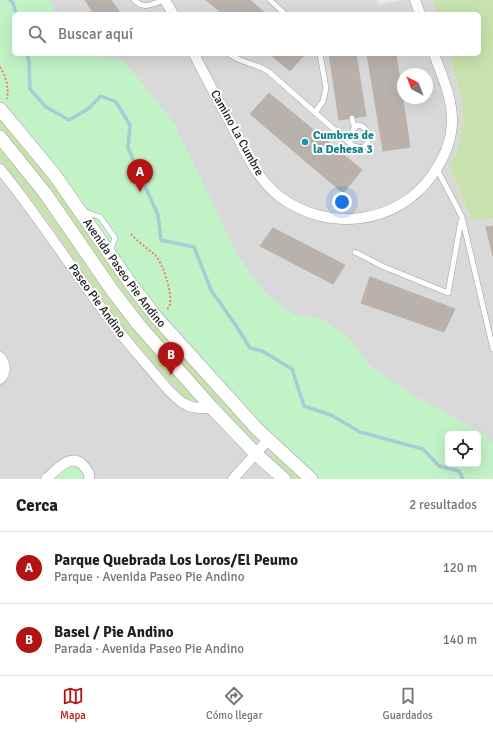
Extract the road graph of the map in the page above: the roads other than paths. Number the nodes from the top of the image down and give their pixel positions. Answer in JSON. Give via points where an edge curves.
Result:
{"nodes":[{"id":1,"x":134,"y":0,"type":"edge"},
{"id":2,"x":165,"y":0,"type":"edge"},
{"id":3,"x":270,"y":0,"type":"edge"},
{"id":4,"x":415,"y":0,"type":"edge"},
{"id":5,"x":172,"y":12,"type":"edge"},
{"id":6,"x":283,"y":12,"type":"edge"},
{"id":7,"x":419,"y":12,"type":"edge"},
{"id":8,"x":195,"y":56,"type":"edge"},
{"id":9,"x":233,"y":56,"type":"edge"},
{"id":10,"x":320,"y":56,"type":"edge"},
{"id":11,"x":435,"y":56,"type":"edge"},
{"id":12,"x":4,"y":104,"type":"edge"},
{"id":13,"x":315,"y":113,"type":"junction"},
{"id":14,"x":352,"y":118,"type":"dead end"},
{"id":15,"x":356,"y":127,"type":"junction"},
{"id":16,"x":352,"y":135,"type":"dead end"},
{"id":17,"x":0,"y":137,"type":"edge"},
{"id":18,"x":0,"y":169,"type":"edge"},
{"id":19,"x":437,"y":169,"type":"junction"},
{"id":20,"x":462,"y":217,"type":"junction"},
{"id":21,"x":355,"y":252,"type":"dead end"},
{"id":22,"x":493,"y":349,"type":"edge"},
{"id":23,"x":0,"y":357,"type":"edge"},
{"id":24,"x":0,"y":379,"type":"edge"},
{"id":25,"x":212,"y":408,"type":"junction"},
{"id":26,"x":268,"y":440,"type":"junction"},
{"id":27,"x":256,"y":454,"type":"junction"},
{"id":28,"x":46,"y":479,"type":"edge"},
{"id":29,"x":89,"y":479,"type":"edge"},
{"id":30,"x":233,"y":479,"type":"edge"},
{"id":31,"x":284,"y":479,"type":"edge"},
{"id":32,"x":311,"y":479,"type":"edge"}],
"edges":[{"from":1,"to":2,"type":"lane","via":[[143,6]]},
{"from":2,"to":5,"type":"street"},
{"from":3,"to":6,"type":"lane"},
{"from":4,"to":7,"type":"street"},
{"from":8,"to":19,"type":"street","name":"Camino La Cumbre","via":[[255,170],[273,191],[301,210],[337,219],[378,215],[410,199]]},
{"from":9,"to":13,"type":"lane","via":[[263,68]]},
{"from":10,"to":13,"type":"lane","via":[[326,88],[323,101]]},
{"from":11,"to":19,"type":"street","name":"Camino La Cumbre","via":[[448,92],[452,113],[450,137]]},
{"from":12,"to":26,"type":"street","name":"Avenida Paseo Pie Andino","via":[[26,140],[80,210],[156,317]]},
{"from":13,"to":15,"type":"lane","via":[[353,146],[363,148],[368,142],[367,129],[358,125]]},
{"from":14,"to":15,"type":"lane"},
{"from":15,"to":16,"type":"lane"},
{"from":17,"to":25,"type":"street","name":"Avenida Paseo Pie Andino","via":[[45,193],[125,307]]},
{"from":18,"to":25,"type":"street","name":"Paseo Pie Andino","via":[[133,350],[181,402],[192,407]]},
{"from":19,"to":20,"type":"lane"},
{"from":20,"to":21,"type":"lane","via":[[448,293]]},
{"from":20,"to":22,"type":"lane"},
{"from":23,"to":24,"type":"street","via":[[5,367]]},
{"from":25,"to":27,"type":"street","name":"Avenida Paseo Pie Andino"},
{"from":26,"to":27,"type":"street"},
{"from":26,"to":32,"type":"street","name":"Avenida Paseo Pie Andino"},
{"from":27,"to":30,"type":"street"},
{"from":27,"to":31,"type":"street","name":"Avenida Paseo Pie Andino"},
{"from":28,"to":29,"type":"street","via":[[66,462],[74,460],[87,470]]}]}
